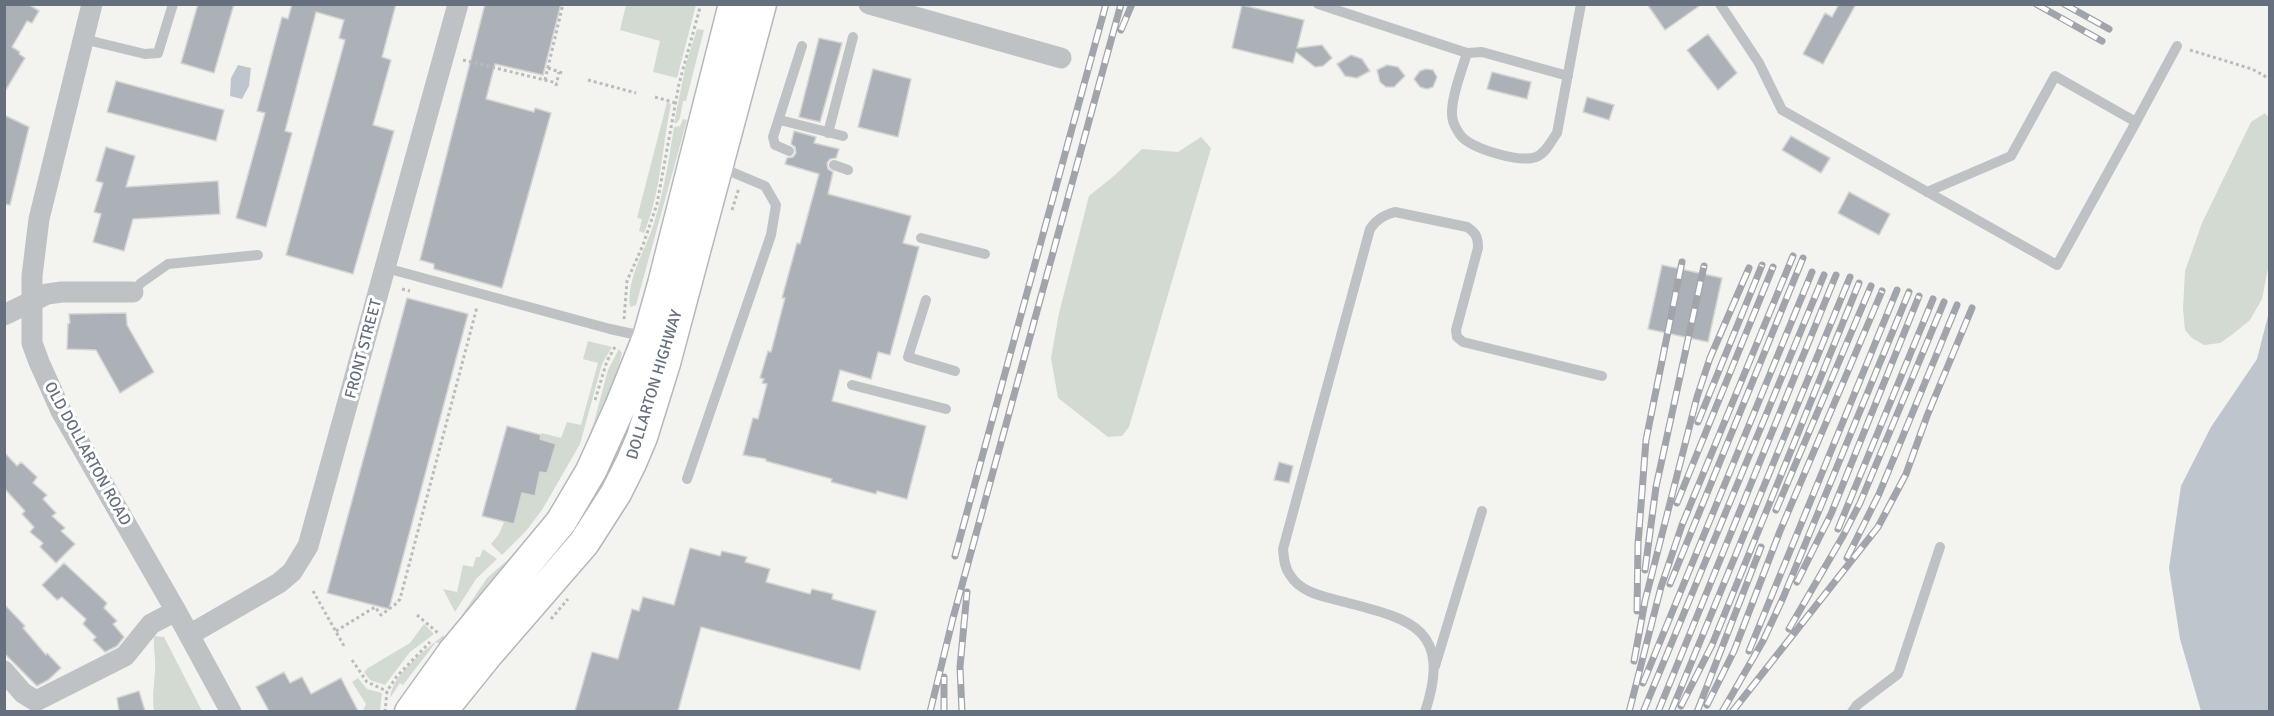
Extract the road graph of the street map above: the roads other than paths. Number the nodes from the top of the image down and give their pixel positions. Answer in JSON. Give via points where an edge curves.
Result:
{"nodes":[{"id":1,"x":92,"y":4,"type":"edge"},
{"id":2,"x":173,"y":4,"type":"edge"},
{"id":3,"x":458,"y":4,"type":"edge"},
{"id":4,"x":734,"y":4,"type":"edge"},
{"id":5,"x":761,"y":4,"type":"edge"},
{"id":6,"x":869,"y":4,"type":"edge"},
{"id":7,"x":1318,"y":4,"type":"edge"},
{"id":8,"x":1581,"y":4,"type":"edge"},
{"id":9,"x":1720,"y":4,"type":"edge"},
{"id":10,"x":853,"y":37,"type":"dead end"},
{"id":11,"x":83,"y":39,"type":"junction"},
{"id":12,"x":802,"y":46,"type":"dead end"},
{"id":13,"x":2177,"y":46,"type":"road end"},
{"id":14,"x":1467,"y":53,"type":"junction"},
{"id":15,"x":1061,"y":58,"type":"dead end"},
{"id":16,"x":1568,"y":76,"type":"junction"},
{"id":17,"x":780,"y":120,"type":"junction"},
{"id":18,"x":2136,"y":122,"type":"junction"},
{"id":19,"x":828,"y":133,"type":"junction"},
{"id":20,"x":843,"y":136,"type":"dead end"},
{"id":21,"x":789,"y":151,"type":"dead end"},
{"id":22,"x":834,"y":165,"type":"dead end"},
{"id":23,"x":718,"y":166,"type":"junction"},
{"id":24,"x":848,"y":170,"type":"dead end"},
{"id":25,"x":1927,"y":192,"type":"junction"},
{"id":26,"x":921,"y":238,"type":"dead end"},
{"id":27,"x":985,"y":254,"type":"dead end"},
{"id":28,"x":258,"y":255,"type":"dead end"},
{"id":29,"x":386,"y":268,"type":"junction"},
{"id":30,"x":133,"y":292,"type":"joint"},
{"id":31,"x":926,"y":300,"type":"dead end"},
{"id":32,"x":32,"y":301,"type":"junction"},
{"id":33,"x":4,"y":315,"type":"edge"},
{"id":34,"x":646,"y":337,"type":"junction"},
{"id":35,"x":955,"y":371,"type":"dead end"},
{"id":36,"x":1602,"y":376,"type":"dead end"},
{"id":37,"x":852,"y":385,"type":"dead end"},
{"id":38,"x":946,"y":409,"type":"dead end"},
{"id":39,"x":687,"y":479,"type":"dead end"},
{"id":40,"x":1482,"y":511,"type":"dead end"},
{"id":41,"x":1940,"y":547,"type":"dead end"},
{"id":42,"x":176,"y":611,"type":"junction"},
{"id":43,"x":189,"y":635,"type":"junction"},
{"id":44,"x":1435,"y":668,"type":"junction"},
{"id":45,"x":4,"y":671,"type":"edge"},
{"id":46,"x":231,"y":711,"type":"edge"},
{"id":47,"x":410,"y":711,"type":"edge"},
{"id":48,"x":441,"y":711,"type":"edge"},
{"id":49,"x":1425,"y":711,"type":"edge"},
{"id":50,"x":1852,"y":711,"type":"edge"}],
"edges":[{"from":1,"to":11,"type":"street","name":"OLD DOLLARTON ROAD"},
{"from":2,"to":11,"type":"lane","via":[[158,52],[145,54]]},
{"from":3,"to":29,"type":"street","name":"FRONT STREET"},
{"from":4,"to":34,"type":"main road","name":"DOLLARTON HIGHWAY"},
{"from":5,"to":23,"type":"main road","name":"DOLLARTON HIGHWAY"},
{"from":6,"to":15,"type":"street"},
{"from":7,"to":14,"type":"lane"},
{"from":8,"to":16,"type":"lane"},
{"from":9,"to":25,"type":"lane","via":[[1759,63],[1782,110]]},
{"from":10,"to":19,"type":"lane"},
{"from":11,"to":32,"type":"street","name":"OLD DOLLARTON ROAD","via":[[39,219]]},
{"from":12,"to":17,"type":"lane"},
{"from":13,"to":18,"type":"lane"},
{"from":14,"to":16,"type":"lane","via":[[1482,52]]},
{"from":14,"to":16,"type":"lane","via":[[1452,120],[1461,136],[1477,147],[1512,157],[1537,157],[1547,148],[1557,133]]},
{"from":17,"to":19,"type":"lane"},
{"from":17,"to":21,"type":"lane","via":[[773,137],[775,145]]},
{"from":18,"to":25,"type":"lane","via":[[2055,76],[2011,156]]},
{"from":18,"to":25,"type":"lane","via":[[2057,265]]},
{"from":19,"to":20,"type":"lane"},
{"from":22,"to":24,"type":"lane"},
{"from":23,"to":34,"type":"main road","name":"DOLLARTON HIGHWAY"},
{"from":23,"to":39,"type":"lane","via":[[765,186],[776,205],[771,235]]},
{"from":26,"to":27,"type":"lane"},
{"from":28,"to":30,"type":"lane","via":[[168,264]]},
{"from":29,"to":34,"type":"lane"},
{"from":29,"to":43,"type":"street","name":"FRONT STREET","via":[[309,546],[292,572],[279,583]]},
{"from":30,"to":32,"type":"street","via":[[62,291]]},
{"from":31,"to":35,"type":"lane","via":[[908,357]]},
{"from":32,"to":33,"type":"street"},
{"from":32,"to":42,"type":"street","name":"OLD DOLLARTON ROAD","via":[[32,343],[56,401]]},
{"from":34,"to":47,"type":"main road","name":"DOLLARTON HIGHWAY","via":[[591,471],[561,522],[453,652]]},
{"from":34,"to":48,"type":"main road","name":"DOLLARTON HIGHWAY","via":[[642,437],[616,493],[584,543]]},
{"from":36,"to":44,"type":"lane","via":[[1463,342],[1456,330],[1478,248],[1474,232],[1467,227],[1395,212],[1374,222],[1283,549],[1284,563],[1305,590],[1414,625],[1430,647]]},
{"from":37,"to":38,"type":"lane"},
{"from":40,"to":44,"type":"lane"},
{"from":41,"to":50,"type":"lane","via":[[1898,674]]},
{"from":42,"to":43,"type":"street","name":"OLD DOLLARTON ROAD"},
{"from":42,"to":45,"type":"street","via":[[151,624],[125,656],[36,701],[23,693]]},
{"from":43,"to":46,"type":"street","name":"OLD DOLLARTON ROAD"},
{"from":44,"to":49,"type":"lane"}]}
